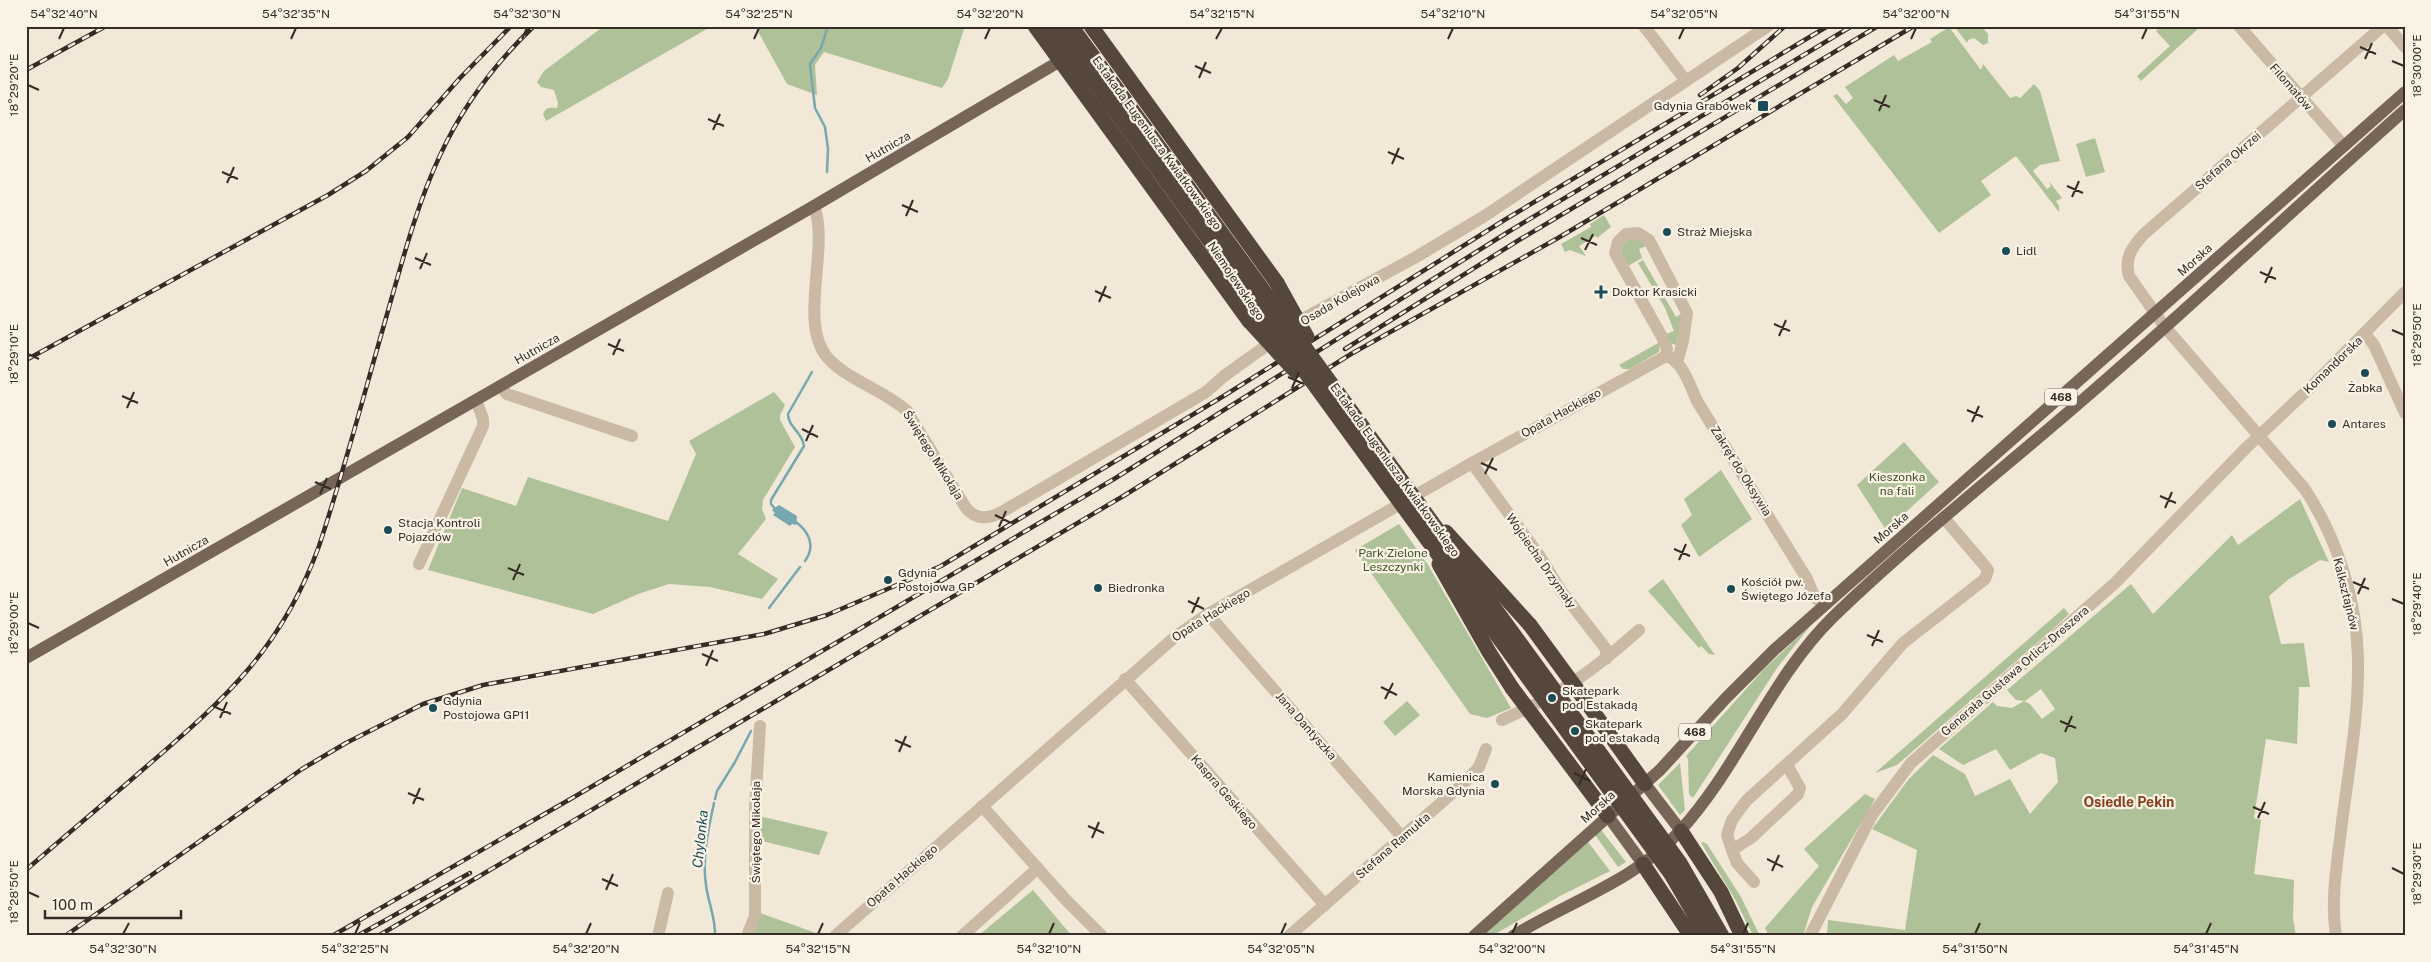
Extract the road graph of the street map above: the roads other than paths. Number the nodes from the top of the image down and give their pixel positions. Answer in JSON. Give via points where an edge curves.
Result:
{"nodes":[{"id":1,"x":1035,"y":26,"type":"edge"},
{"id":2,"x":1053,"y":26,"type":"edge"},
{"id":3,"x":1071,"y":26,"type":"edge"},
{"id":4,"x":1644,"y":26,"type":"edge"},
{"id":5,"x":1768,"y":26,"type":"edge"},
{"id":6,"x":2239,"y":26,"type":"edge"},
{"id":7,"x":2383,"y":26,"type":"edge"},
{"id":8,"x":2387,"y":26,"type":"edge"},
{"id":9,"x":1094,"y":32,"type":"edge"},
{"id":10,"x":2405,"y":47,"type":"edge"},
{"id":11,"x":1060,"y":61,"type":"junction"},
{"id":12,"x":1116,"y":62,"type":"junction"},
{"id":13,"x":1686,"y":81,"type":"junction"},
{"id":14,"x":1080,"y":88,"type":"junction"},
{"id":15,"x":2405,"y":92,"type":"edge"},
{"id":16,"x":2300,"y":97,"type":"junction"},
{"id":17,"x":2405,"y":110,"type":"edge"},
{"id":18,"x":2344,"y":146,"type":"junction"},
{"id":19,"x":814,"y":206,"type":"junction"},
{"id":20,"x":2405,"y":292,"type":"edge"},
{"id":21,"x":2156,"y":313,"type":"junction"},
{"id":22,"x":2165,"y":327,"type":"junction"},
{"id":23,"x":1286,"y":333,"type":"junction"},
{"id":24,"x":2365,"y":334,"type":"junction"},
{"id":25,"x":1671,"y":359,"type":"junction"},
{"id":26,"x":500,"y":386,"type":"junction"},
{"id":27,"x":1338,"y":393,"type":"junction"},
{"id":28,"x":476,"y":400,"type":"junction"},
{"id":29,"x":1332,"y":410,"type":"junction"},
{"id":30,"x":2405,"y":413,"type":"edge"},
{"id":31,"x":2259,"y":435,"type":"junction"},
{"id":32,"x":632,"y":436,"type":"dead end"},
{"id":33,"x":1472,"y":463,"type":"junction"},
{"id":34,"x":1412,"y":506,"type":"junction"},
{"id":35,"x":966,"y":508,"type":"joint"},
{"id":36,"x":1944,"y":518,"type":"junction"},
{"id":37,"x":419,"y":564,"type":"dead end"},
{"id":38,"x":1826,"y":604,"type":"junction"},
{"id":39,"x":1208,"y":614,"type":"junction"},
{"id":40,"x":1830,"y":620,"type":"junction"},
{"id":41,"x":1639,"y":630,"type":"dead end"},
{"id":42,"x":26,"y":658,"type":"edge"},
{"id":43,"x":1606,"y":659,"type":"junction"},
{"id":44,"x":1125,"y":679,"type":"junction"},
{"id":45,"x":1502,"y":720,"type":"dead end"},
{"id":46,"x":760,"y":726,"type":"dead end"},
{"id":47,"x":1486,"y":749,"type":"dead end"},
{"id":48,"x":1787,"y":765,"type":"junction"},
{"id":49,"x":1645,"y":784,"type":"junction"},
{"id":50,"x":982,"y":806,"type":"junction"},
{"id":51,"x":1608,"y":816,"type":"junction"},
{"id":52,"x":1681,"y":831,"type":"junction"},
{"id":53,"x":1403,"y":838,"type":"junction"},
{"id":54,"x":1732,"y":850,"type":"junction"},
{"id":55,"x":1643,"y":864,"type":"junction"},
{"id":56,"x":1038,"y":868,"type":"junction"},
{"id":57,"x":1754,"y":882,"type":"dead end"},
{"id":58,"x":668,"y":893,"type":"dead end"},
{"id":59,"x":1324,"y":905,"type":"junction"},
{"id":60,"x":1736,"y":921,"type":"junction"},
{"id":61,"x":658,"y":936,"type":"edge"},
{"id":62,"x":747,"y":936,"type":"edge"},
{"id":63,"x":835,"y":936,"type":"edge"},
{"id":64,"x":962,"y":936,"type":"edge"},
{"id":65,"x":1102,"y":936,"type":"edge"},
{"id":66,"x":1289,"y":936,"type":"edge"},
{"id":67,"x":1474,"y":936,"type":"edge"},
{"id":68,"x":1513,"y":936,"type":"edge"},
{"id":69,"x":1691,"y":936,"type":"edge"},
{"id":70,"x":1706,"y":936,"type":"edge"},
{"id":71,"x":1722,"y":936,"type":"edge"},
{"id":72,"x":1742,"y":936,"type":"edge"},
{"id":73,"x":1810,"y":936,"type":"edge"},
{"id":74,"x":2336,"y":936,"type":"edge"}],
"edges":[{"from":1,"to":11,"type":"highway"},
{"from":2,"to":29,"type":"highway","name":"Estakada Eugeniusza Kwiatkowskiego","bridge":true},
{"from":3,"to":27,"type":"highway","name":"Estakada Eugeniusza Kwiatkowskiego","bridge":true},
{"from":4,"to":13,"type":"street"},
{"from":5,"to":13,"type":"street","name":"Osada Kolejowa"},
{"from":6,"to":16,"type":"street","name":"Filomatów"},
{"from":7,"to":16,"type":"street","name":"Stefana Okrzei"},
{"from":8,"to":10,"type":"street"},
{"from":9,"to":11,"type":"main road","name":"Hutnicza","via":[[1084,56],[1074,61]]},
{"from":9,"to":12,"type":"highway"},
{"from":11,"to":14,"type":"highway"},
{"from":11,"to":19,"type":"main road","name":"Hutnicza"},
{"from":12,"to":23,"type":"street","name":"Niemojewskiego","via":[[1126,102],[1253,277],[1284,310]]},
{"from":12,"to":27,"type":"highway","bridge":true,"via":[[1277,283]]},
{"from":13,"to":23,"type":"street","name":"Osada Kolejowa","via":[[1483,217],[1308,316]]},
{"from":14,"to":23,"type":"street","name":"Niemojewskiego","via":[[1114,111],[1242,286],[1265,324]]},
{"from":14,"to":29,"type":"highway","bridge":true,"via":[[1249,321]]},
{"from":15,"to":18,"type":"main road","name":"Morska","number":"468"},
{"from":16,"to":18,"type":"street","name":"Filomatów"},
{"from":16,"to":21,"type":"street","name":"Stefana Okrzei","via":[[2131,249],[2127,267],[2129,276]]},
{"from":17,"to":22,"type":"main road","number":"468"},
{"from":18,"to":21,"type":"main road","name":"Morska","number":"468"},
{"from":19,"to":26,"type":"main road","name":"Hutnicza"},
{"from":19,"to":35,"type":"street","name":"Świętego Mikołaja","via":[[820,234],[815,310],[822,351],[837,366],[893,398],[907,411]]},
{"from":20,"to":24,"type":"street","name":"Komandorska"},
{"from":21,"to":22,"type":"street","name":"Kalksztajnów"},
{"from":21,"to":38,"type":"main road","name":"Morska","number":"468"},
{"from":22,"to":31,"type":"street","name":"Kalksztajnów"},
{"from":22,"to":36,"type":"main road","number":"468"},
{"from":23,"to":35,"type":"street","name":"Osada Kolejowa","via":[[1206,392],[1000,513],[980,518]]},
{"from":24,"to":30,"type":"street","via":[[2374,345]]},
{"from":24,"to":31,"type":"street","name":"Komandorska"},
{"from":25,"to":25,"type":"street","name":"Zakręt do Oksywia","via":[[1683,341],[1688,313],[1649,240],[1638,233],[1626,234],[1618,242],[1615,252]]},
{"from":25,"to":33,"type":"street","name":"Opata Hackiego"},
{"from":25,"to":38,"type":"street","name":"Zakręt do Oksywia","via":[[1807,579],[1821,592]]},
{"from":26,"to":28,"type":"main road","name":"Hutnicza"},
{"from":26,"to":32,"type":"street","via":[[507,394]]},
{"from":27,"to":34,"type":"highway","name":"Estakada Eugeniusza Kwiatkowskiego","bridge":true},
{"from":28,"to":37,"type":"street","via":[[483,426]]},
{"from":28,"to":42,"type":"main road","name":"Hutnicza"},
{"from":29,"to":34,"type":"highway","name":"Estakada Eugeniusza Kwiatkowskiego","bridge":true},
{"from":31,"to":73,"type":"street","name":"Generała Gustawa Orlicz-Dreszera","via":[[2115,583],[1911,763],[1872,815]]},
{"from":31,"to":74,"type":"street","name":"Kalksztajnów","via":[[2316,506],[2342,565],[2356,627],[2357,697],[2335,884]]},
{"from":33,"to":39,"type":"street","name":"Opata Hackiego"},
{"from":33,"to":43,"type":"street","name":"Wojciecha Drzymały","via":[[1561,591],[1606,649]]},
{"from":34,"to":49,"type":"highway","bridge":true,"via":[[1530,625]]},
{"from":34,"to":51,"type":"highway","bridge":true,"via":[[1489,652]]},
{"from":34,"to":70,"type":"highway","name":"Estakada Eugeniusza Kwiatkowskiego","bridge":true,"via":[[1671,874]]},
{"from":34,"to":71,"type":"highway","name":"Estakada Eugeniusza Kwiatkowskiego","bridge":true,"via":[[1680,863]]},
{"from":36,"to":40,"type":"main road","number":"468"},
{"from":36,"to":48,"type":"street","via":[[1988,570],[1985,579],[1903,643],[1842,714]]},
{"from":38,"to":40,"type":"street","name":"Zakręt do Oksywia"},
{"from":38,"to":49,"type":"main road","name":"Morska","number":"468","via":[[1750,673]]},
{"from":39,"to":44,"type":"street","name":"Opata Hackiego","via":[[1165,644]]},
{"from":39,"to":53,"type":"street","name":"Jana Dantyszka"},
{"from":40,"to":52,"type":"main road","number":"468","via":[[1802,652]]},
{"from":41,"to":43,"type":"street"},
{"from":43,"to":45,"type":"street","via":[[1560,692]]},
{"from":44,"to":50,"type":"street","name":"Opata Hackiego"},
{"from":44,"to":59,"type":"street","name":"Kaspra Geskiego"},
{"from":46,"to":62,"type":"street","name":"Świętego Mikołaja","via":[[755,807],[755,916]]},
{"from":47,"to":53,"type":"street","name":"Stefana Ramułta","via":[[1479,767],[1466,781]]},
{"from":48,"to":54,"type":"street","via":[[1746,801],[1732,820],[1727,835]]},
{"from":48,"to":54,"type":"street","via":[[1800,788],[1798,794],[1751,838]]},
{"from":49,"to":51,"type":"main road","name":"Morska","number":"468"},
{"from":49,"to":52,"type":"main road"},
{"from":50,"to":56,"type":"street"},
{"from":50,"to":63,"type":"street","name":"Opata Hackiego"},
{"from":51,"to":55,"type":"main road"},
{"from":51,"to":67,"type":"main road","name":"Morska","number":"468"},
{"from":52,"to":55,"type":"main road","number":"468"},
{"from":52,"to":60,"type":"highway"},
{"from":53,"to":59,"type":"street","name":"Stefana Ramułta"},
{"from":54,"to":57,"type":"street","via":[[1737,863]]},
{"from":55,"to":68,"type":"main road","number":"468"},
{"from":55,"to":69,"type":"highway"},
{"from":56,"to":64,"type":"street"},
{"from":56,"to":65,"type":"street"},
{"from":58,"to":61,"type":"street"},
{"from":59,"to":66,"type":"street","name":"Stefana Ramułta"},
{"from":60,"to":70,"type":"highway"},
{"from":60,"to":72,"type":"highway"}]}
